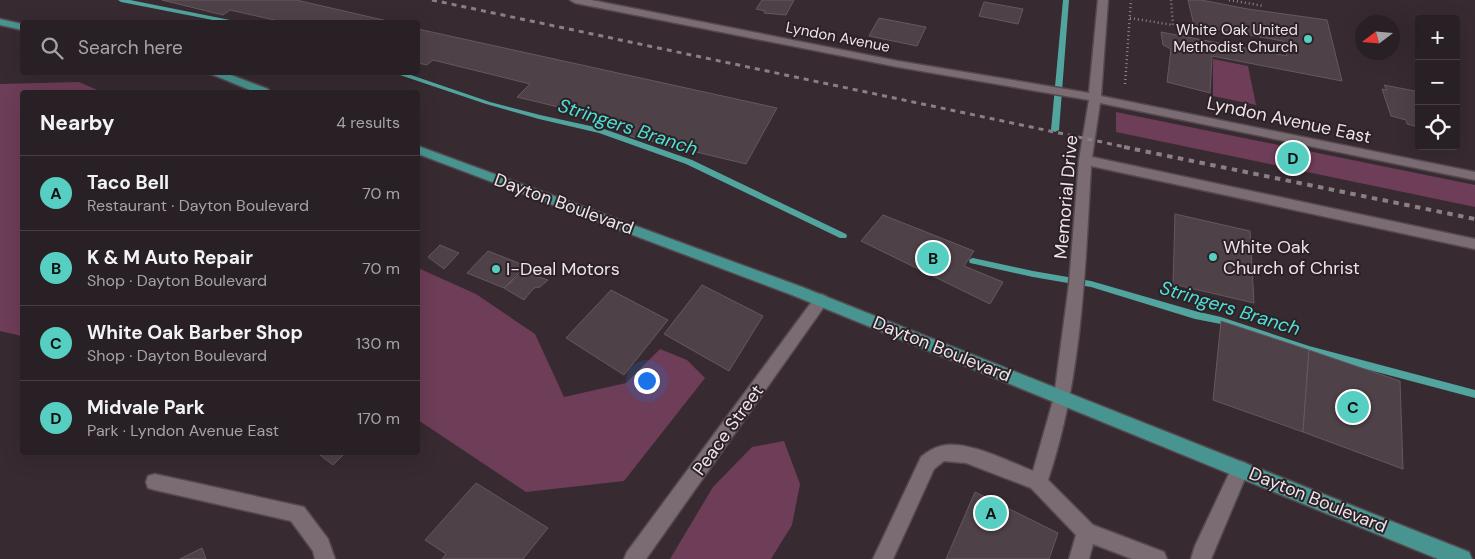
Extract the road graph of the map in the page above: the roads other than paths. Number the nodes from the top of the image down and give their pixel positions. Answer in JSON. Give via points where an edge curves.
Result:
{"nodes":[{"id":1,"x":575,"y":0,"type":"edge"},
{"id":2,"x":1103,"y":0,"type":"edge"},
{"id":3,"x":0,"y":22,"type":"edge"},
{"id":4,"x":20,"y":27,"type":"edge"},
{"id":5,"x":219,"y":75,"type":"edge"},
{"id":6,"x":259,"y":90,"type":"edge"},
{"id":7,"x":1095,"y":98,"type":"junction"},
{"id":8,"x":420,"y":151,"type":"edge"},
{"id":9,"x":1085,"y":160,"type":"junction"},
{"id":10,"x":1475,"y":176,"type":"edge"},
{"id":11,"x":1475,"y":244,"type":"edge"},
{"id":12,"x":821,"y":300,"type":"junction"},
{"id":13,"x":1062,"y":397,"type":"junction"},
{"id":14,"x":1240,"y":469,"type":"junction"},
{"id":15,"x":155,"y":482,"type":"dead end"},
{"id":16,"x":1038,"y":482,"type":"junction"},
{"id":17,"x":1086,"y":532,"type":"junction"},
{"id":18,"x":325,"y":559,"type":"edge"},
{"id":19,"x":634,"y":559,"type":"edge"},
{"id":20,"x":883,"y":559,"type":"edge"},
{"id":21,"x":1079,"y":559,"type":"edge"},
{"id":22,"x":1157,"y":559,"type":"edge"},
{"id":23,"x":1202,"y":559,"type":"edge"},
{"id":24,"x":1462,"y":559,"type":"edge"}],
"edges":[{"from":1,"to":7,"type":"street","name":"Lyndon Avenue","via":[[898,64]]},
{"from":2,"to":7,"type":"street","name":"Memorial Drive"},
{"from":3,"to":4,"type":"main road"},
{"from":5,"to":6,"type":"main road"},
{"from":7,"to":9,"type":"street","name":"Memorial Drive"},
{"from":7,"to":10,"type":"street","name":"Lyndon Avenue East"},
{"from":8,"to":12,"type":"main road","name":"Dayton Boulevard"},
{"from":9,"to":11,"type":"street"},
{"from":9,"to":13,"type":"street","name":"Memorial Drive","via":[[1077,284]]},
{"from":12,"to":13,"type":"main road","name":"Dayton Boulevard"},
{"from":12,"to":19,"type":"street","name":"Peace Street"},
{"from":13,"to":14,"type":"main road","name":"Dayton Boulevard"},
{"from":13,"to":16,"type":"street","name":"Memorial Drive"},
{"from":14,"to":23,"type":"street"},
{"from":14,"to":24,"type":"main road","name":"Dayton Boulevard"},
{"from":15,"to":18,"type":"street","via":[[298,513]]},
{"from":16,"to":17,"type":"street"},
{"from":16,"to":20,"type":"street","via":[[962,453],[935,457],[927,463]]},
{"from":17,"to":21,"type":"street"},
{"from":17,"to":22,"type":"street"}]}
